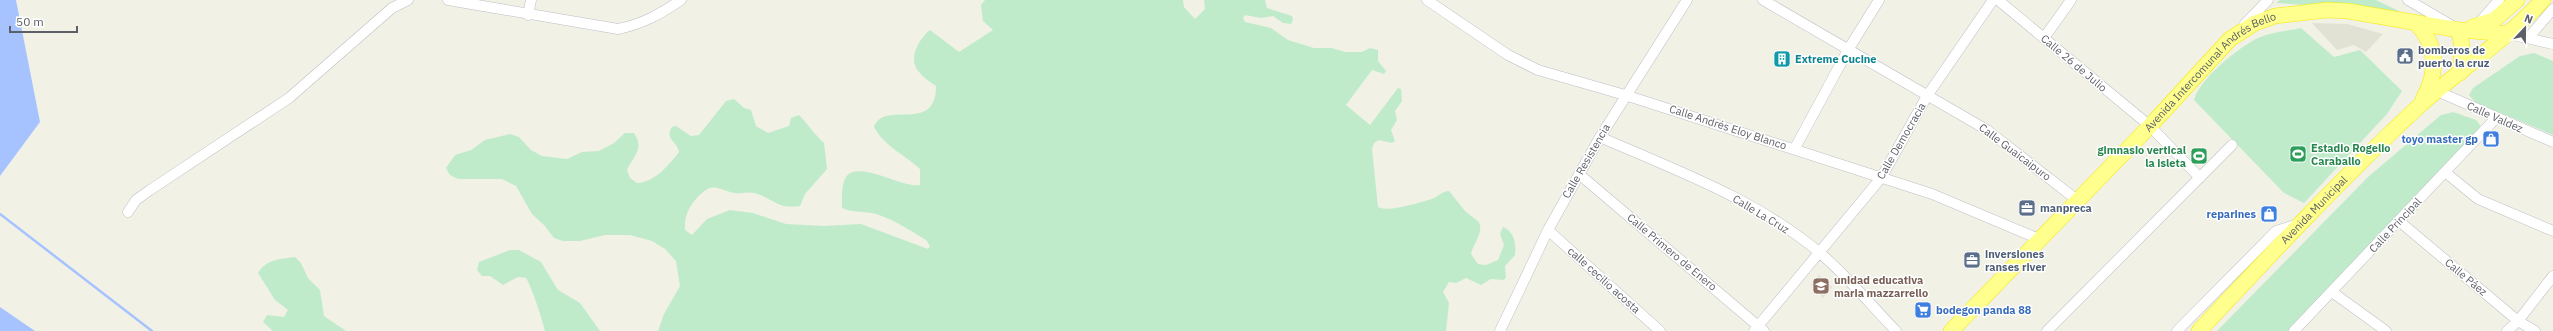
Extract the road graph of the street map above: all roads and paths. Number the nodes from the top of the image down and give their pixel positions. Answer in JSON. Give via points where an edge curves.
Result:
{"nodes":[{"id":1,"x":408,"y":0,"type":"edge"},
{"id":2,"x":448,"y":0,"type":"edge"},
{"id":3,"x":531,"y":0,"type":"edge"},
{"id":4,"x":681,"y":0,"type":"edge"},
{"id":5,"x":1427,"y":0,"type":"edge"},
{"id":6,"x":1687,"y":0,"type":"edge"},
{"id":7,"x":1763,"y":0,"type":"edge"},
{"id":8,"x":1879,"y":0,"type":"edge"},
{"id":9,"x":1993,"y":0,"type":"edge"},
{"id":10,"x":1998,"y":0,"type":"edge"},
{"id":11,"x":2071,"y":0,"type":"edge"},
{"id":12,"x":2268,"y":0,"type":"edge"},
{"id":13,"x":2408,"y":0,"type":"edge"},
{"id":14,"x":2499,"y":0,"type":"edge"},
{"id":15,"x":2517,"y":0,"type":"edge"},
{"id":16,"x":2543,"y":0,"type":"edge"},
{"id":17,"x":2553,"y":9,"type":"edge"},
{"id":18,"x":528,"y":15,"type":"junction"},
{"id":19,"x":2416,"y":23,"type":"junction"},
{"id":20,"x":2477,"y":26,"type":"junction"},
{"id":21,"x":2459,"y":30,"type":"junction"},
{"id":22,"x":2509,"y":34,"type":"junction"},
{"id":23,"x":2529,"y":37,"type":"junction"},
{"id":24,"x":2044,"y":38,"type":"junction"},
{"id":25,"x":2230,"y":38,"type":"junction"},
{"id":26,"x":2553,"y":44,"type":"edge"},
{"id":27,"x":1848,"y":50,"type":"junction"},
{"id":28,"x":2460,"y":73,"type":"junction"},
{"id":29,"x":2437,"y":91,"type":"junction"},
{"id":30,"x":1625,"y":95,"type":"junction"},
{"id":31,"x":1927,"y":96,"type":"junction"},
{"id":32,"x":2420,"y":106,"type":"junction"},
{"id":33,"x":2496,"y":118,"type":"junction"},
{"id":34,"x":2150,"y":126,"type":"junction"},
{"id":35,"x":1600,"y":137,"type":"junction"},
{"id":36,"x":2553,"y":142,"type":"edge"},
{"id":37,"x":2232,"y":145,"type":"dead end"},
{"id":38,"x":1795,"y":148,"type":"junction"},
{"id":39,"x":2445,"y":172,"type":"junction"},
{"id":40,"x":1579,"y":174,"type":"junction"},
{"id":41,"x":1881,"y":178,"type":"junction"},
{"id":42,"x":2200,"y":178,"type":"junction"},
{"id":43,"x":2077,"y":200,"type":"junction"},
{"id":44,"x":128,"y":212,"type":"dead end"},
{"id":45,"x":2399,"y":221,"type":"junction"},
{"id":46,"x":2298,"y":224,"type":"junction"},
{"id":47,"x":1548,"y":230,"type":"junction"},
{"id":48,"x":2553,"y":231,"type":"edge"},
{"id":49,"x":2039,"y":239,"type":"junction"},
{"id":50,"x":1820,"y":253,"type":"junction"},
{"id":51,"x":2553,"y":276,"type":"edge"},
{"id":52,"x":2332,"y":292,"type":"junction"},
{"id":53,"x":2518,"y":321,"type":"junction"},
{"id":54,"x":1758,"y":329,"type":"edge"},
{"id":55,"x":1500,"y":331,"type":"edge"},
{"id":56,"x":1660,"y":331,"type":"edge"},
{"id":57,"x":1896,"y":331,"type":"edge"},
{"id":58,"x":1951,"y":331,"type":"edge"},
{"id":59,"x":2047,"y":331,"type":"edge"},
{"id":60,"x":2177,"y":331,"type":"edge"},
{"id":61,"x":2199,"y":331,"type":"edge"},
{"id":62,"x":2294,"y":331,"type":"edge"},
{"id":63,"x":2386,"y":331,"type":"edge"},
{"id":64,"x":2507,"y":331,"type":"edge"},
{"id":65,"x":2535,"y":331,"type":"edge"}],
"edges":[{"from":1,"to":44,"type":"street","via":[[392,8],[289,98],[136,200]]},
{"from":2,"to":18,"type":"street"},
{"from":3,"to":18,"type":"street"},
{"from":4,"to":18,"type":"street","via":[[637,25],[618,29]]},
{"from":5,"to":30,"type":"street","name":"Calle Andrés Eloy Blanco","via":[[1508,55],[1538,70]]},
{"from":6,"to":30,"type":"street","name":"Calle Resistencia"},
{"from":7,"to":27,"type":"street","name":"Calle Guaicaipuro"},
{"from":8,"to":27,"type":"street"},
{"from":9,"to":31,"type":"street","name":"Calle Democracia"},
{"from":10,"to":24,"type":"street","name":"Calle 26 de Julio"},
{"from":11,"to":24,"type":"street"},
{"from":12,"to":25,"type":"street"},
{"from":13,"to":21,"type":"street","via":[[2438,15]]},
{"from":14,"to":20,"type":"street"},
{"from":15,"to":20,"type":"highway","via":[[2494,20]]},
{"from":16,"to":22,"type":"highway","name":"Avenida Municipal"},
{"from":17,"to":23,"type":"street"},
{"from":19,"to":21,"type":"highway","name":"Avenida Intercomunal Andrés Bello"},
{"from":19,"to":25,"type":"highway","name":"Avenida Intercomunal Andrés Bello","via":[[2348,11],[2327,10],[2275,16],[2255,23]]},
{"from":19,"to":32,"type":"highway","via":[[2430,43],[2435,71]]},
{"from":20,"to":21,"type":"highway"},
{"from":21,"to":22,"type":"highway","name":"Avenida Intercomunal Andrés Bello"},
{"from":21,"to":28,"type":"highway","via":[[2462,47]]},
{"from":22,"to":23,"type":"street"},
{"from":22,"to":28,"type":"highway","name":"Avenida Municipal"},
{"from":23,"to":26,"type":"street"},
{"from":24,"to":34,"type":"street","name":"Calle 26 de Julio"},
{"from":25,"to":34,"type":"highway","name":"Avenida Intercomunal Andrés Bello"},
{"from":27,"to":31,"type":"street","name":"Calle Guaicaipuro"},
{"from":27,"to":38,"type":"street"},
{"from":28,"to":29,"type":"highway","name":"Avenida Municipal"},
{"from":29,"to":32,"type":"highway","name":"Avenida Municipal"},
{"from":29,"to":33,"type":"street","name":"Calle Valdez"},
{"from":30,"to":35,"type":"street","name":"Calle Resistencia"},
{"from":30,"to":38,"type":"street","name":"Calle Andrés Eloy Blanco"},
{"from":31,"to":41,"type":"street","name":"Calle Democracia"},
{"from":31,"to":43,"type":"street","name":"Calle Guaicaipuro","via":[[1987,130]]},
{"from":32,"to":46,"type":"highway","name":"Avenida Municipal"},
{"from":33,"to":36,"type":"street","name":"Calle Valdez"},
{"from":33,"to":39,"type":"street","name":"Calle Principal"},
{"from":34,"to":42,"type":"street","name":"Calle 26 de Julio"},
{"from":34,"to":43,"type":"highway","name":"Avenida Intercomunal Andrés Bello"},
{"from":35,"to":40,"type":"street","name":"Calle Resistencia"},
{"from":35,"to":50,"type":"street","name":"Calle La Cruz","via":[[1740,200],[1771,217]]},
{"from":37,"to":42,"type":"street"},
{"from":38,"to":41,"type":"street","name":"Calle Andrés Eloy Blanco"},
{"from":39,"to":45,"type":"street","name":"Calle Principal"},
{"from":39,"to":48,"type":"street","via":[[2478,199]]},
{"from":40,"to":47,"type":"street","name":"Calle Resistencia"},
{"from":40,"to":54,"type":"street","name":"Calle Primero de Enero"},
{"from":41,"to":49,"type":"street","name":"Calle Andrés Eloy Blanco","via":[[1960,205]]},
{"from":41,"to":50,"type":"street","name":"Calle Democracia"},
{"from":42,"to":59,"type":"street"},
{"from":43,"to":49,"type":"highway","name":"Avenida Intercomunal Andrés Bello"},
{"from":45,"to":52,"type":"street","name":"Calle Principal"},
{"from":45,"to":53,"type":"street","name":"Calle Páez"},
{"from":46,"to":60,"type":"street","via":[[2276,231]]},
{"from":46,"to":61,"type":"highway","name":"Avenida Municipal"},
{"from":47,"to":55,"type":"street","name":"Calle Resistencia"},
{"from":47,"to":56,"type":"street","name":"calle cecilio acosta"},
{"from":49,"to":58,"type":"highway","name":"Avenida Intercomunal Andrés Bello"},
{"from":50,"to":54,"type":"street","name":"Calle Democracia"},
{"from":50,"to":57,"type":"street","name":"Calle La Cruz"},
{"from":51,"to":53,"type":"street"},
{"from":52,"to":62,"type":"street","name":"Calle Principal"},
{"from":52,"to":63,"type":"street"},
{"from":53,"to":64,"type":"street"},
{"from":53,"to":65,"type":"street","name":"Calle Páez"}]}
